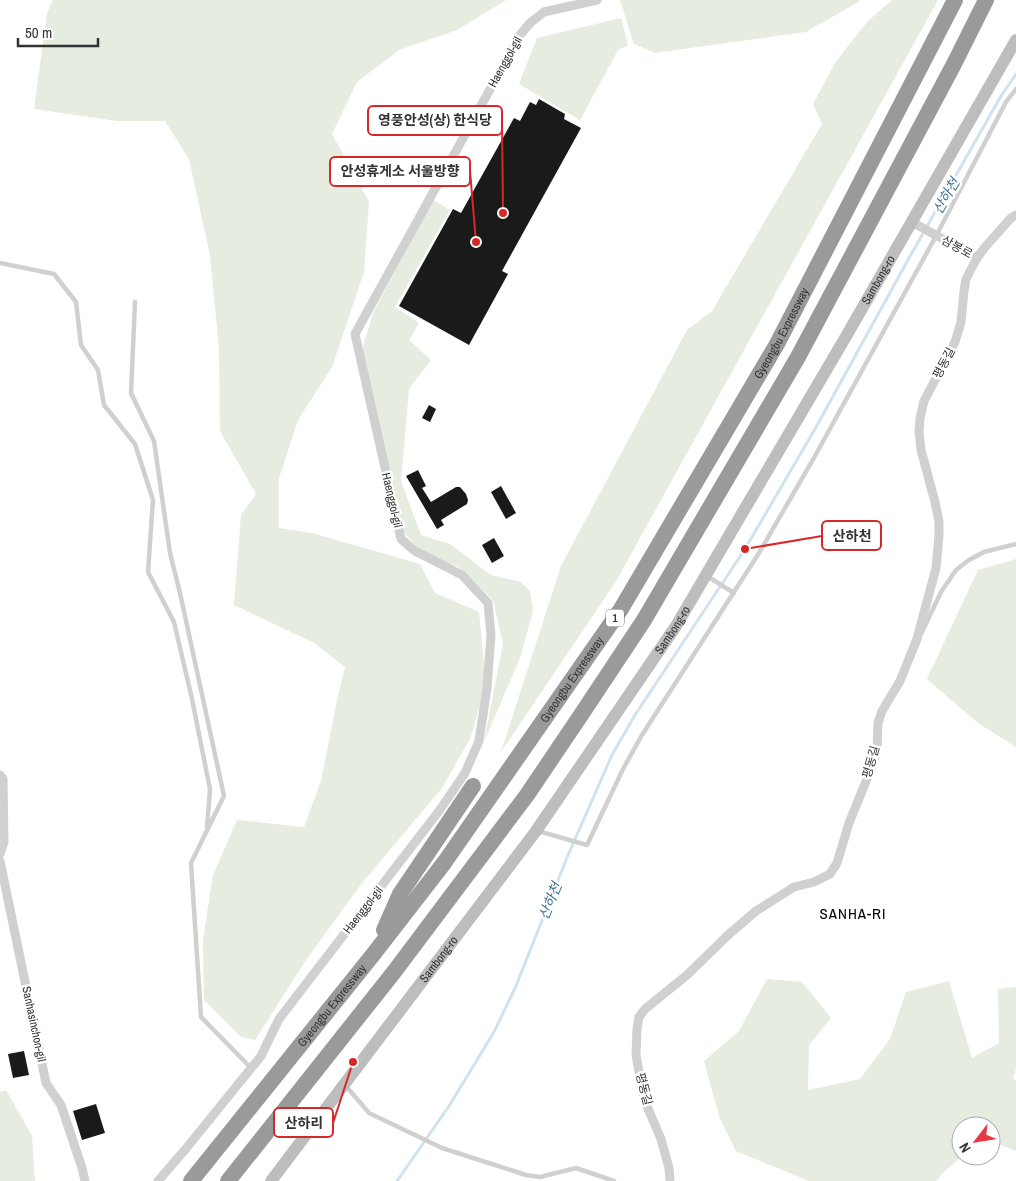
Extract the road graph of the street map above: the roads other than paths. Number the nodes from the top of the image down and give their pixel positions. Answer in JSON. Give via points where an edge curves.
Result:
{"nodes":[{"id":1,"x":597,"y":0,"type":"edge"},
{"id":2,"x":955,"y":0,"type":"edge"},
{"id":3,"x":986,"y":0,"type":"edge"},
{"id":4,"x":1014,"y":49,"type":"edge"},
{"id":5,"x":1016,"y":89,"type":"edge"},
{"id":6,"x":1016,"y":215,"type":"edge"},
{"id":7,"x":912,"y":222,"type":"junction"},
{"id":8,"x":933,"y":234,"type":"junction"},
{"id":9,"x":977,"y":258,"type":"junction"},
{"id":10,"x":0,"y":263,"type":"edge"},
{"id":11,"x":135,"y":302,"type":"dead end"},
{"id":12,"x":1016,"y":544,"type":"edge"},
{"id":13,"x":711,"y":578,"type":"junction"},
{"id":14,"x":734,"y":593,"type":"junction"},
{"id":15,"x":917,"y":639,"type":"junction"},
{"id":16,"x":0,"y":775,"type":"edge"},
{"id":17,"x":473,"y":786,"type":"dead end"},
{"id":18,"x":207,"y":830,"type":"junction"},
{"id":19,"x":536,"y":831,"type":"junction"},
{"id":20,"x":0,"y":854,"type":"edge"},
{"id":21,"x":0,"y":862,"type":"edge"},
{"id":22,"x":372,"y":956,"type":"junction"},
{"id":23,"x":251,"y":1068,"type":"junction"},
{"id":24,"x":344,"y":1084,"type":"junction"},
{"id":25,"x":533,"y":1179,"type":"edge"},
{"id":26,"x":85,"y":1181,"type":"edge"},
{"id":27,"x":158,"y":1181,"type":"edge"},
{"id":28,"x":191,"y":1181,"type":"edge"},
{"id":29,"x":228,"y":1181,"type":"edge"},
{"id":30,"x":271,"y":1181,"type":"edge"},
{"id":31,"x":614,"y":1181,"type":"edge"},
{"id":32,"x":670,"y":1181,"type":"edge"}],
"edges":[{"from":1,"to":23,"type":"street","name":"Haenggol-gil","via":[[544,12],[520,35],[355,334],[400,538],[415,551],[462,575],[488,603],[491,635],[487,688],[478,741],[465,773],[439,812],[279,1019],[261,1056]]},
{"from":2,"to":22,"type":"highway","name":"Gyeongbu Expressway","number":"1","via":[[777,344],[621,609],[444,863]]},
{"from":3,"to":29,"type":"highway","name":"Gyeongbu Expressway","number":"1","via":[[798,357],[644,620],[521,802],[394,972]]},
{"from":4,"to":7,"type":"main road","name":"Sambong-ro"},
{"from":5,"to":8,"type":"lane"},
{"from":6,"to":9,"type":"street","name":"삼봉로"},
{"from":7,"to":8,"type":"street","name":"삼봉로"},
{"from":7,"to":13,"type":"main road","name":"Sambong-ro"},
{"from":8,"to":9,"type":"street","name":"삼봉로"},
{"from":8,"to":14,"type":"lane","via":[[819,448]]},
{"from":9,"to":15,"type":"street","name":"평동길","via":[[966,279],[955,342],[924,401],[920,418],[921,450],[935,502],[939,536],[936,568]]},
{"from":10,"to":18,"type":"lane","via":[[54,274],[76,302],[80,345],[98,370],[104,405],[136,444],[153,500],[148,572],[174,622],[192,699],[210,789]]},
{"from":11,"to":18,"type":"lane","via":[[132,393],[154,441],[170,553],[224,796]]},
{"from":12,"to":15,"type":"lane","via":[[984,552],[956,570]]},
{"from":13,"to":14,"type":"lane"},
{"from":13,"to":19,"type":"main road","name":"Sambong-ro"},
{"from":14,"to":19,"type":"lane","via":[[642,735],[587,845]]},
{"from":15,"to":32,"type":"street","name":"평동길","via":[[878,722],[877,750],[837,863],[830,874],[794,887],[756,911],[639,1017],[636,1055],[644,1099],[661,1138]]},
{"from":16,"to":20,"type":"street","via":[[4,779],[4,842]]},
{"from":17,"to":22,"type":"highway","via":[[400,894]]},
{"from":18,"to":23,"type":"lane","via":[[191,863],[201,1017]]},
{"from":19,"to":24,"type":"main road","name":"Sambong-ro"},
{"from":21,"to":26,"type":"street","name":"Sanhasinchon-gil","via":[[46,1083],[61,1105]]},
{"from":22,"to":28,"type":"highway","name":"Gyeongbu Expressway","number":"1"},
{"from":23,"to":27,"type":"street","name":"Haenggol-gil"},
{"from":24,"to":25,"type":"lane","via":[[369,1113],[434,1144]]},
{"from":24,"to":30,"type":"main road","name":"Sambong-ro"},
{"from":25,"to":31,"type":"lane","via":[[576,1168]]}]}
